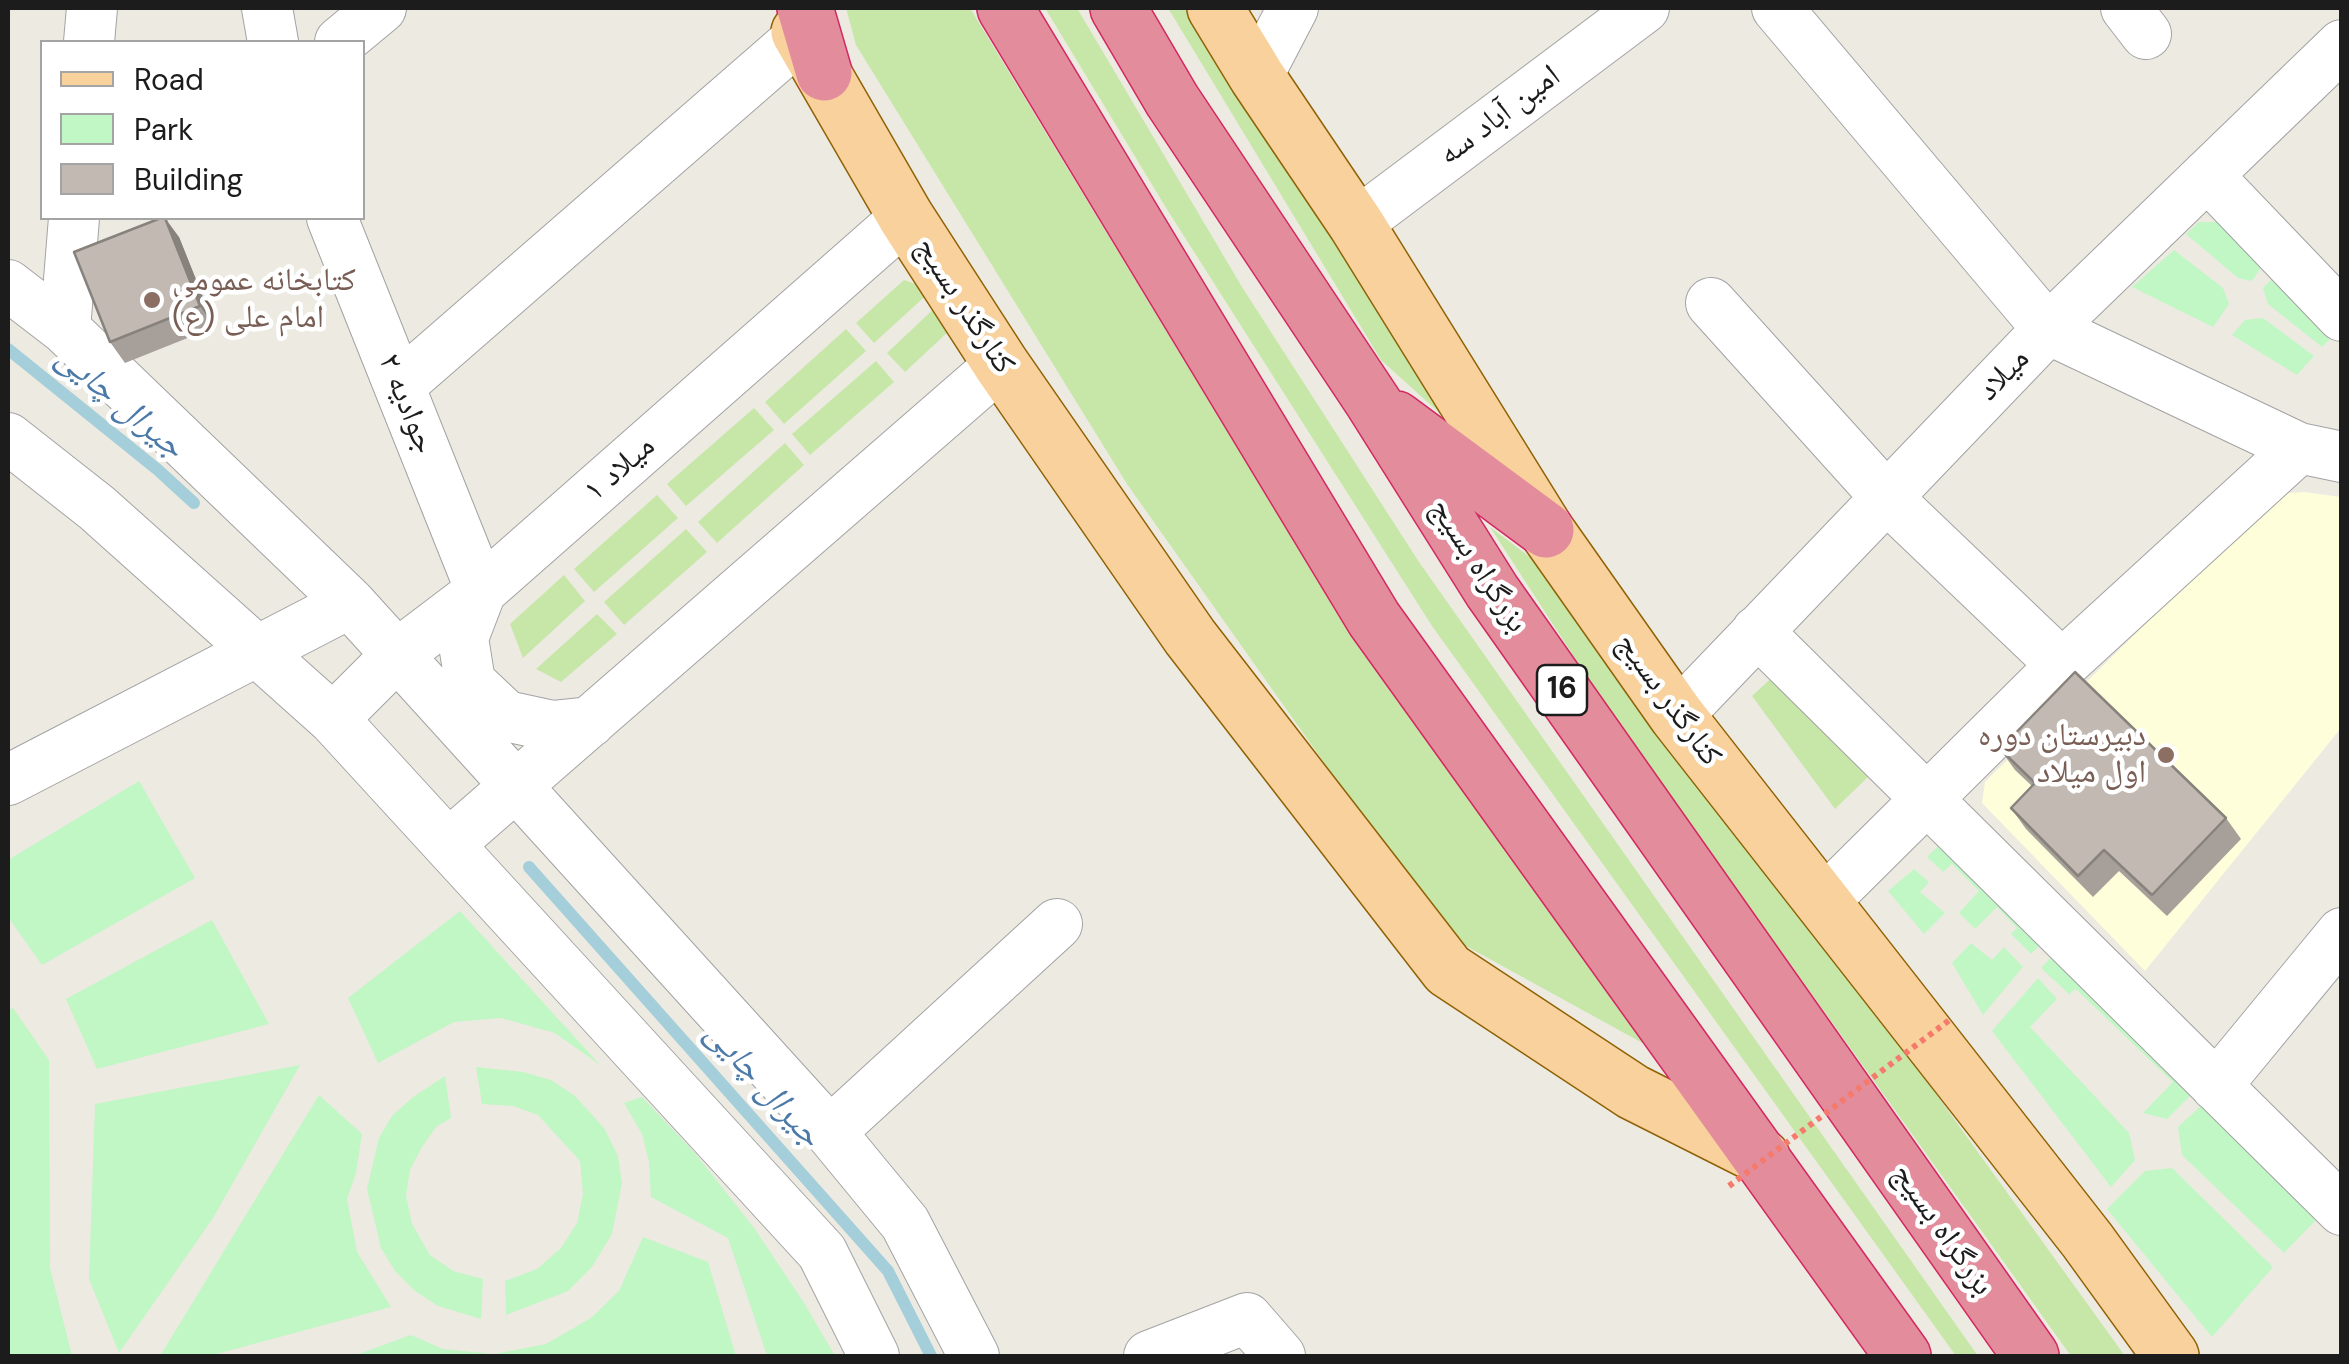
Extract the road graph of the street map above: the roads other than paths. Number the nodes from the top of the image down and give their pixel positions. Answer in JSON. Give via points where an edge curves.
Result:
{"nodes":[{"id":1,"x":92,"y":8,"type":"edge"},
{"id":2,"x":267,"y":8,"type":"edge"},
{"id":3,"x":380,"y":8,"type":"edge"},
{"id":4,"x":1005,"y":8,"type":"edge"},
{"id":5,"x":1118,"y":8,"type":"edge"},
{"id":6,"x":1215,"y":8,"type":"edge"},
{"id":7,"x":1293,"y":8,"type":"edge"},
{"id":8,"x":1644,"y":8,"type":"edge"},
{"id":9,"x":1776,"y":8,"type":"edge"},
{"id":10,"x":804,"y":31,"type":"edge"},
{"id":11,"x":90,"y":40,"type":"edge"},
{"id":12,"x":273,"y":40,"type":"edge"},
{"id":13,"x":342,"y":40,"type":"edge"},
{"id":14,"x":2342,"y":44,"type":"edge"},
{"id":15,"x":1257,"y":76,"type":"junction"},
{"id":16,"x":2207,"y":175,"type":"junction"},
{"id":17,"x":906,"y":217,"type":"junction"},
{"id":18,"x":74,"y":220,"type":"edge"},
{"id":19,"x":333,"y":220,"type":"edge"},
{"id":20,"x":1356,"y":224,"type":"junction"},
{"id":21,"x":8,"y":285,"type":"edge"},
{"id":22,"x":1711,"y":303,"type":"dead end"},
{"id":23,"x":2342,"y":316,"type":"edge"},
{"id":24,"x":65,"y":329,"type":"junction"},
{"id":25,"x":2048,"y":329,"type":"junction"},
{"id":26,"x":1001,"y":364,"type":"junction"},
{"id":27,"x":399,"y":386,"type":"junction"},
{"id":28,"x":1373,"y":402,"type":"junction"},
{"id":29,"x":8,"y":438,"type":"edge"},
{"id":30,"x":2320,"y":452,"type":"edge"},
{"id":31,"x":1886,"y":496,"type":"junction"},
{"id":32,"x":1546,"y":530,"type":"junction"},
{"id":33,"x":481,"y":591,"type":"junction"},
{"id":34,"x":350,"y":602,"type":"junction"},
{"id":35,"x":1758,"y":632,"type":"junction"},
{"id":36,"x":259,"y":652,"type":"junction"},
{"id":37,"x":398,"y":654,"type":"junction"},
{"id":38,"x":2062,"y":665,"type":"junction"},
{"id":39,"x":1677,"y":716,"type":"junction"},
{"id":40,"x":332,"y":719,"type":"junction"},
{"id":41,"x":590,"y":722,"type":"junction"},
{"id":42,"x":8,"y":780,"type":"edge"},
{"id":43,"x":514,"y":785,"type":"junction"},
{"id":44,"x":1926,"y":799,"type":"junction"},
{"id":45,"x":449,"y":844,"type":"junction"},
{"id":46,"x":1823,"y":902,"type":"junction"},
{"id":47,"x":1057,"y":924,"type":"dead end"},
{"id":48,"x":2342,"y":933,"type":"edge"},
{"id":49,"x":2216,"y":1086,"type":"junction"},
{"id":50,"x":830,"y":1132,"type":"junction"},
{"id":51,"x":1746,"y":1172,"type":"junction"},
{"id":52,"x":2342,"y":1210,"type":"edge"},
{"id":53,"x":874,"y":1356,"type":"edge"},
{"id":54,"x":974,"y":1356,"type":"edge"},
{"id":55,"x":1149,"y":1356,"type":"edge"},
{"id":56,"x":1280,"y":1356,"type":"edge"},
{"id":57,"x":1903,"y":1356,"type":"edge"},
{"id":58,"x":2031,"y":1356,"type":"edge"},
{"id":59,"x":2171,"y":1356,"type":"edge"}],
"edges":[{"from":1,"to":11,"type":"street"},
{"from":2,"to":12,"type":"street"},
{"from":3,"to":13,"type":"street"},
{"from":4,"to":51,"type":"highway","via":[[1374,619]]},
{"from":5,"to":28,"type":"highway","name":"بزرگراه بسیج","number":"16"},
{"from":6,"to":15,"type":"main road","name":"کنارگذر بسیج"},
{"from":7,"to":15,"type":"street"},
{"from":8,"to":20,"type":"street","name":"امین آباد سه"},
{"from":9,"to":25,"type":"street"},
{"from":10,"to":17,"type":"main road","name":"کنارگذر بسیج"},
{"from":10,"to":27,"type":"street"},
{"from":14,"to":16,"type":"street","name":"میلاد"},
{"from":15,"to":20,"type":"main road","name":"کنارگذر بسیج"},
{"from":16,"to":23,"type":"street"},
{"from":16,"to":25,"type":"street","name":"میلاد"},
{"from":17,"to":26,"type":"main road","name":"کنارگذر بسیج"},
{"from":17,"to":33,"type":"street","name":"میلاد ۱"},
{"from":18,"to":24,"type":"street"},
{"from":19,"to":27,"type":"street","name":"جوادیه ۲"},
{"from":20,"to":32,"type":"main road","name":"کنارگذر بسیج"},
{"from":21,"to":24,"type":"street"},
{"from":22,"to":31,"type":"street"},
{"from":24,"to":34,"type":"street"},
{"from":25,"to":30,"type":"street"},
{"from":25,"to":31,"type":"street","name":"میلاد"},
{"from":26,"to":41,"type":"street"},
{"from":26,"to":51,"type":"main road","name":"کنارگذر بسیج","via":[[1190,636],[1448,970]]},
{"from":27,"to":33,"type":"street","name":"جوادیه ۲"},
{"from":28,"to":32,"type":"highway"},
{"from":28,"to":58,"type":"highway","name":"بزرگراه بسیج","number":"16","via":[[1492,591]]},
{"from":29,"to":36,"type":"street"},
{"from":30,"to":38,"type":"street"},
{"from":31,"to":35,"type":"street","name":"میلاد"},
{"from":31,"to":38,"type":"street"},
{"from":32,"to":39,"type":"main road","name":"کنارگذر بسیج"},
{"from":33,"to":37,"type":"street","name":"میلاد ۱"},
{"from":33,"to":41,"type":"street","via":[[462,638],[470,682],[506,716],[552,726]]},
{"from":34,"to":36,"type":"street"},
{"from":34,"to":37,"type":"street"},
{"from":35,"to":39,"type":"street","name":"میلاد"},
{"from":35,"to":44,"type":"street"},
{"from":36,"to":40,"type":"street"},
{"from":36,"to":42,"type":"street"},
{"from":37,"to":40,"type":"street","name":"میلاد ۱"},
{"from":37,"to":43,"type":"street"},
{"from":38,"to":44,"type":"street"},
{"from":39,"to":46,"type":"main road","name":"کنارگذر بسیج"},
{"from":40,"to":45,"type":"street"},
{"from":41,"to":43,"type":"street"},
{"from":43,"to":45,"type":"street"},
{"from":43,"to":50,"type":"street"},
{"from":44,"to":46,"type":"street"},
{"from":44,"to":49,"type":"street"},
{"from":45,"to":53,"type":"street","via":[[822,1252]]},
{"from":46,"to":59,"type":"main road","name":"کنارگذر بسیج"},
{"from":47,"to":50,"type":"street"},
{"from":48,"to":49,"type":"street"},
{"from":49,"to":52,"type":"street"},
{"from":50,"to":54,"type":"street","via":[[905,1222]]},
{"from":51,"to":57,"type":"highway"},
{"from":55,"to":56,"type":"street","via":[[1247,1318]]}]}
